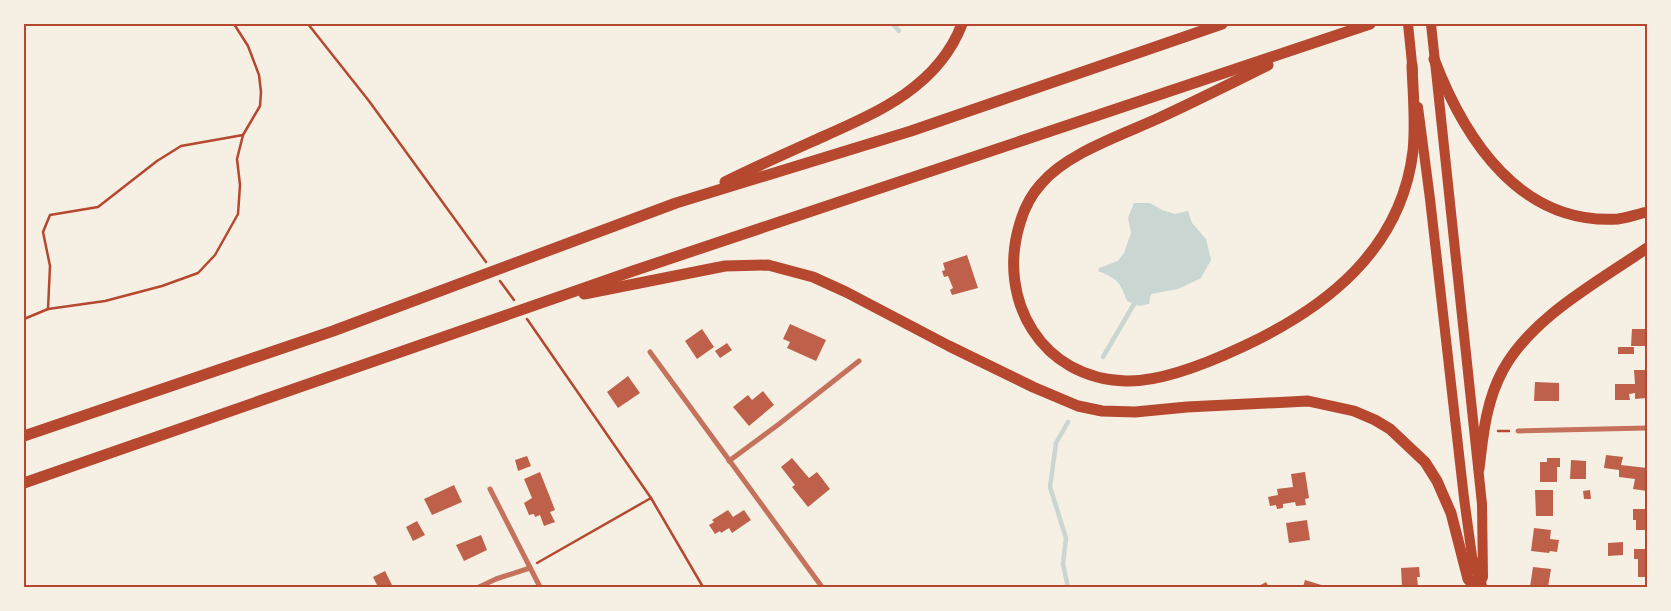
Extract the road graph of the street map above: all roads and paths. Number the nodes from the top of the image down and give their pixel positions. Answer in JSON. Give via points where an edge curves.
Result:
{"nodes":[{"id":1,"x":234,"y":24,"type":"edge"},
{"id":2,"x":308,"y":24,"type":"edge"},
{"id":3,"x":962,"y":24,"type":"edge"},
{"id":4,"x":1222,"y":24,"type":"edge"},
{"id":5,"x":1370,"y":24,"type":"edge"},
{"id":6,"x":1408,"y":24,"type":"edge"},
{"id":7,"x":1431,"y":24,"type":"edge"},
{"id":8,"x":1301,"y":48,"type":"junction"},
{"id":9,"x":1434,"y":59,"type":"junction"},
{"id":10,"x":1412,"y":65,"type":"junction"},
{"id":11,"x":243,"y":135,"type":"junction"},
{"id":12,"x":694,"y":197,"type":"junction"},
{"id":13,"x":1647,"y":212,"type":"edge"},
{"id":14,"x":1647,"y":248,"type":"edge"},
{"id":15,"x":487,"y":263,"type":"dead end"},
{"id":16,"x":498,"y":278,"type":"dead end"},
{"id":17,"x":514,"y":300,"type":"dead end"},
{"id":18,"x":541,"y":303,"type":"junction"},
{"id":19,"x":48,"y":309,"type":"junction"},
{"id":20,"x":525,"y":316,"type":"dead end"},
{"id":21,"x":24,"y":319,"type":"edge"},
{"id":22,"x":650,"y":352,"type":"dead end"},
{"id":23,"x":859,"y":361,"type":"dead end"},
{"id":24,"x":1647,"y":428,"type":"edge"},
{"id":25,"x":1518,"y":431,"type":"dead end"},
{"id":26,"x":24,"y":436,"type":"edge"},
{"id":27,"x":729,"y":461,"type":"junction"},
{"id":28,"x":1479,"y":470,"type":"junction"},
{"id":29,"x":24,"y":483,"type":"edge"},
{"id":30,"x":490,"y":489,"type":"dead end"},
{"id":31,"x":651,"y":498,"type":"junction"},
{"id":32,"x":530,"y":568,"type":"junction"},
{"id":33,"x":1480,"y":585,"type":"edge"},
{"id":34,"x":479,"y":587,"type":"edge"},
{"id":35,"x":540,"y":587,"type":"edge"},
{"id":36,"x":703,"y":587,"type":"edge"},
{"id":37,"x":822,"y":587,"type":"edge"}],
"edges":[{"from":1,"to":11,"type":"path","via":[[253,57],[261,92],[260,106]]},
{"from":2,"to":15,"type":"path","via":[[369,101]]},
{"from":3,"to":12,"type":"highway","via":[[943,58],[923,81],[906,94],[881,109]]},
{"from":4,"to":12,"type":"highway","via":[[911,131]]},
{"from":5,"to":8,"type":"highway"},
{"from":6,"to":10,"type":"main road"},
{"from":7,"to":9,"type":"main road"},
{"from":8,"to":10,"type":"highway","via":[[1208,96],[1069,159],[1041,183],[1025,207],[1012,259],[1021,309],[1027,323],[1049,350],[1080,372],[1126,381],[1152,378],[1227,354],[1288,323],[1327,297],[1362,266],[1397,210],[1413,151]]},
{"from":8,"to":18,"type":"highway"},
{"from":9,"to":13,"type":"highway","via":[[1444,87],[1473,138],[1511,183],[1542,203],[1585,218],[1619,219]]},
{"from":9,"to":28,"type":"main road"},
{"from":10,"to":33,"type":"main road","via":[[1465,508]]},
{"from":11,"to":19,"type":"path","via":[[237,159],[240,185],[238,214],[215,255],[198,273],[105,301]]},
{"from":11,"to":19,"type":"path","via":[[181,146],[98,207],[50,215],[43,232],[50,266]]},
{"from":12,"to":26,"type":"highway","via":[[332,331]]},
{"from":14,"to":28,"type":"highway","via":[[1554,313],[1515,350],[1502,371],[1487,412]]},
{"from":16,"to":17,"type":"path"},
{"from":18,"to":29,"type":"highway"},
{"from":18,"to":33,"type":"highway","via":[[725,266],[768,266],[813,277],[838,288],[982,362],[1078,406],[1135,412],[1308,401],[1354,411],[1390,429],[1425,462],[1438,481],[1451,513],[1468,579]]},
{"from":19,"to":21,"type":"path"},
{"from":20,"to":31,"type":"path"},
{"from":22,"to":27,"type":"street"},
{"from":23,"to":27,"type":"street"},
{"from":24,"to":25,"type":"street"},
{"from":27,"to":37,"type":"street"},
{"from":28,"to":33,"type":"main road","via":[[1484,546]]},
{"from":30,"to":32,"type":"street"},
{"from":31,"to":32,"type":"path"},
{"from":31,"to":36,"type":"path"},
{"from":32,"to":34,"type":"street"},
{"from":32,"to":35,"type":"street"}]}
